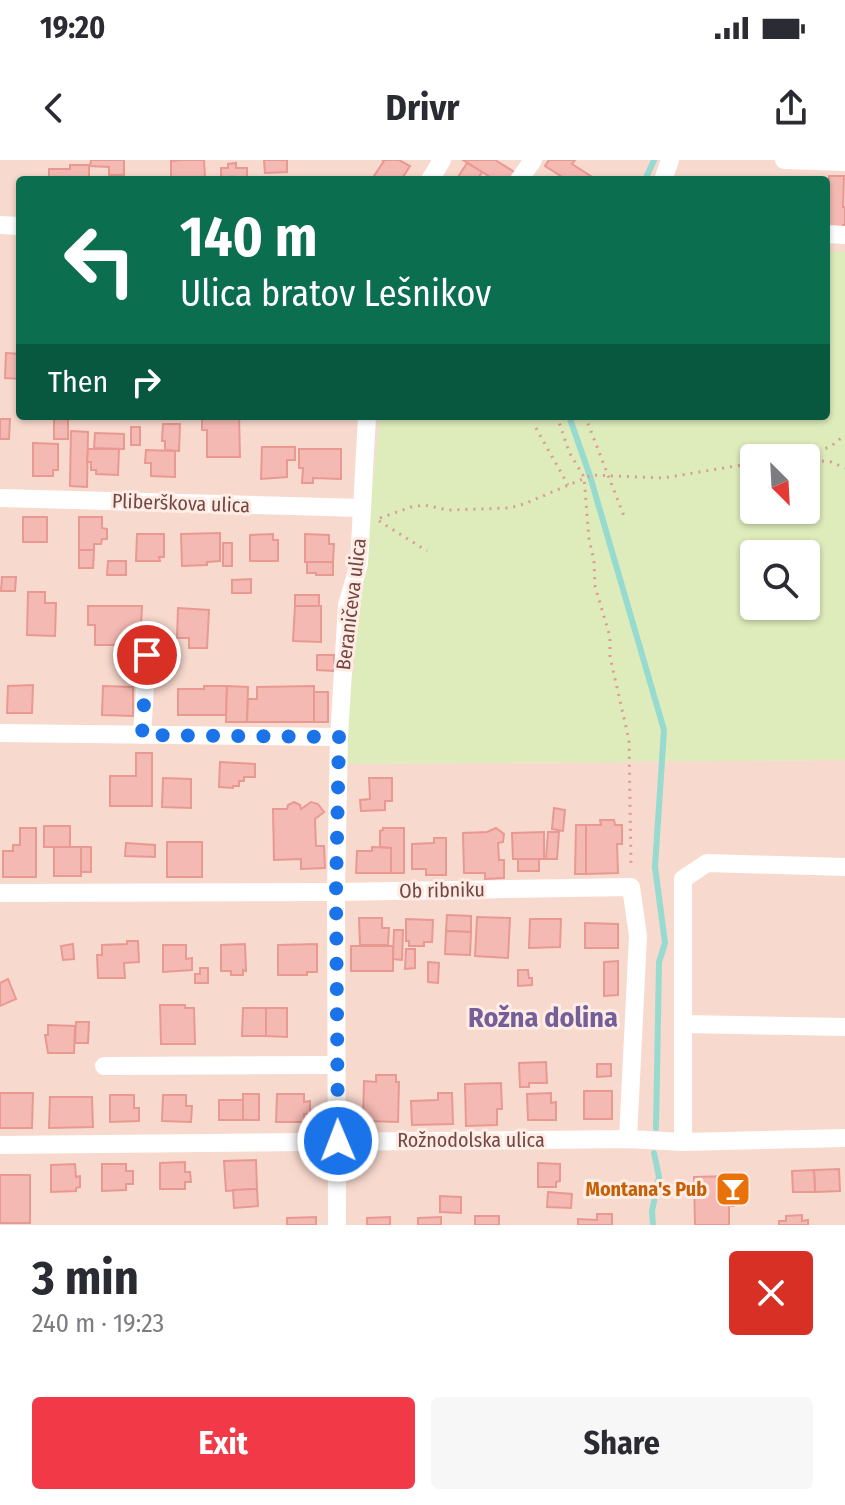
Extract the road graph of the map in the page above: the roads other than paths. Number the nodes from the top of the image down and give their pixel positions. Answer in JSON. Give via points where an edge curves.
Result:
{"nodes":[{"id":1,"x":784,"y":160,"type":"edge"},
{"id":2,"x":845,"y":162,"type":"edge"},
{"id":3,"x":367,"y":420,"type":"edge"},
{"id":4,"x":0,"y":498,"type":"edge"},
{"id":5,"x":361,"y":508,"type":"junction"},
{"id":6,"x":147,"y":655,"type":"dead end"},
{"id":7,"x":0,"y":733,"type":"edge"},
{"id":8,"x":142,"y":735,"type":"junction"},
{"id":9,"x":339,"y":737,"type":"junction"},
{"id":10,"x":845,"y":867,"type":"edge"},
{"id":11,"x":336,"y":892,"type":"junction"},
{"id":12,"x":0,"y":893,"type":"edge"},
{"id":13,"x":683,"y":1024,"type":"junction"},
{"id":14,"x":845,"y":1027,"type":"edge"},
{"id":15,"x":337,"y":1065,"type":"junction"},
{"id":16,"x":104,"y":1066,"type":"dead end"},
{"id":17,"x":845,"y":1138,"type":"edge"},
{"id":18,"x":628,"y":1139,"type":"junction"},
{"id":19,"x":338,"y":1141,"type":"junction"},
{"id":20,"x":683,"y":1142,"type":"junction"},
{"id":21,"x":0,"y":1145,"type":"edge"},
{"id":22,"x":337,"y":1225,"type":"edge"}],
"edges":[{"from":1,"to":2,"type":"street"},
{"from":3,"to":5,"type":"street","name":"Beraničeva ulica"},
{"from":4,"to":5,"type":"street","name":"Pliberškova ulica"},
{"from":5,"to":9,"type":"street","name":"Beraničeva ulica","via":[[359,564],[347,605]]},
{"from":6,"to":8,"type":"street"},
{"from":7,"to":8,"type":"street"},
{"from":8,"to":9,"type":"street"},
{"from":9,"to":11,"type":"street","name":"Beraničeva ulica"},
{"from":10,"to":13,"type":"street","via":[[707,863],[683,879]]},
{"from":11,"to":12,"type":"street","name":"Ob ribniku"},
{"from":11,"to":15,"type":"street","name":"Beraničeva ulica"},
{"from":11,"to":18,"type":"street","name":"Ob ribniku","via":[[631,887],[638,936]]},
{"from":13,"to":14,"type":"street"},
{"from":13,"to":20,"type":"street"},
{"from":15,"to":16,"type":"street"},
{"from":15,"to":19,"type":"street","name":"Beraničeva ulica"},
{"from":17,"to":20,"type":"street","name":"Rožnodolska ulica"},
{"from":18,"to":19,"type":"street","name":"Rožnodolska ulica"},
{"from":18,"to":20,"type":"street","name":"Rožnodolska ulica"},
{"from":19,"to":21,"type":"street","name":"Rožnodolska ulica"},
{"from":19,"to":22,"type":"street","name":"Beraničeva ulica"}]}
